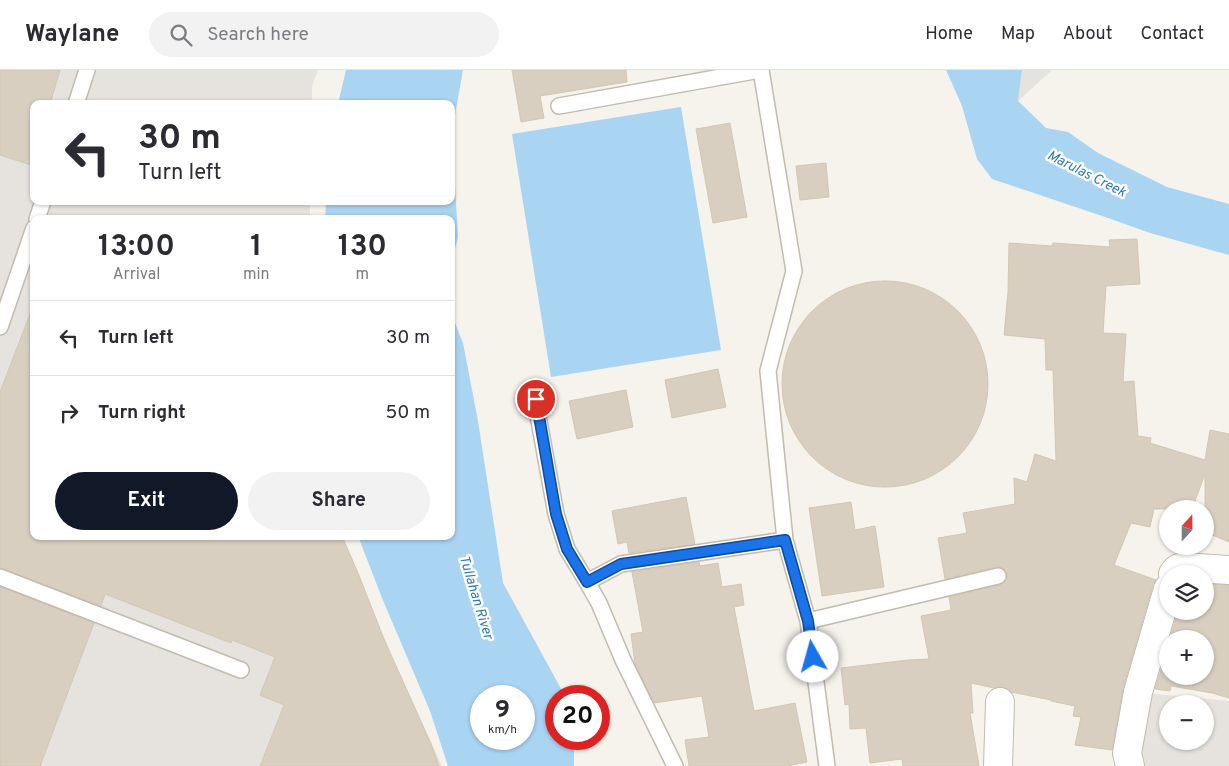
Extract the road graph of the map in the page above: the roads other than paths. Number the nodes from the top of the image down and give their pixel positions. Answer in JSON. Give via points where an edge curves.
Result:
{"nodes":[{"id":1,"x":87,"y":70,"type":"edge"},
{"id":2,"x":760,"y":70,"type":"edge"},
{"id":3,"x":77,"y":100,"type":"edge"},
{"id":4,"x":558,"y":106,"type":"dead end"},
{"id":5,"x":30,"y":240,"type":"edge"},
{"id":6,"x":0,"y":327,"type":"edge"},
{"id":7,"x":536,"y":399,"type":"dead end"},
{"id":8,"x":785,"y":540,"type":"junction"},
{"id":9,"x":1214,"y":569,"type":"edge"},
{"id":10,"x":1229,"y":570,"type":"edge"},
{"id":11,"x":998,"y":576,"type":"dead end"},
{"id":12,"x":0,"y":577,"type":"edge"},
{"id":13,"x":587,"y":582,"type":"junction"},
{"id":14,"x":1159,"y":620,"type":"edge"},
{"id":15,"x":808,"y":621,"type":"junction"},
{"id":16,"x":241,"y":670,"type":"dead end"},
{"id":17,"x":1000,"y":702,"type":"dead end"},
{"id":18,"x":675,"y":766,"type":"edge"},
{"id":19,"x":827,"y":766,"type":"edge"},
{"id":20,"x":998,"y":766,"type":"edge"},
{"id":21,"x":1130,"y":766,"type":"edge"}],
"edges":[{"from":1,"to":3,"type":"lane"},
{"from":2,"to":4,"type":"lane"},
{"from":2,"to":8,"type":"lane","via":[[794,271],[768,371]]},
{"from":5,"to":6,"type":"lane"},
{"from":7,"to":13,"type":"lane","via":[[556,514],[567,549]]},
{"from":8,"to":13,"type":"lane","via":[[621,564]]},
{"from":8,"to":15,"type":"lane"},
{"from":9,"to":10,"type":"street"},
{"from":11,"to":15,"type":"lane"},
{"from":12,"to":16,"type":"lane"},
{"from":13,"to":18,"type":"lane"},
{"from":14,"to":21,"type":"street","via":[[1138,692],[1127,753]]},
{"from":15,"to":19,"type":"lane"},
{"from":17,"to":20,"type":"street"}]}
